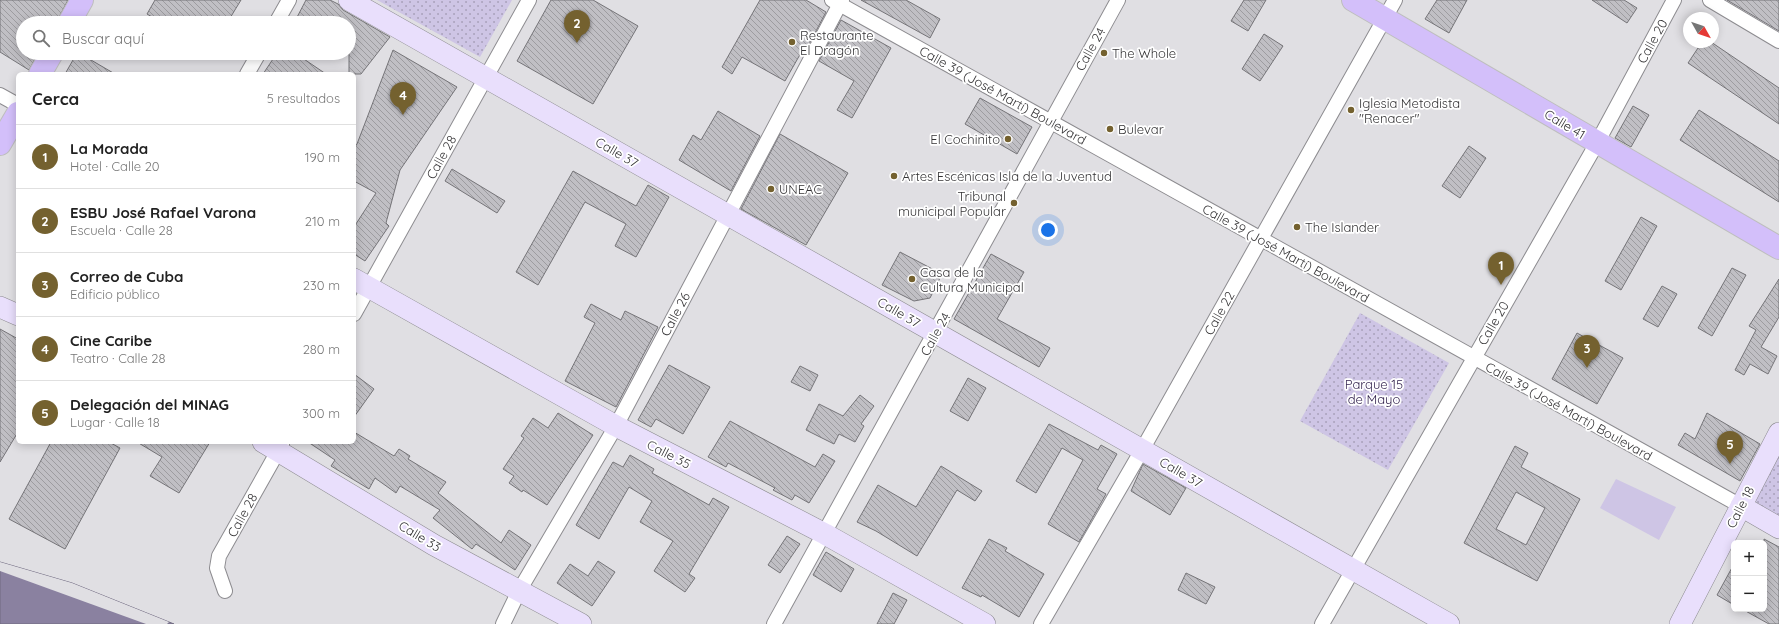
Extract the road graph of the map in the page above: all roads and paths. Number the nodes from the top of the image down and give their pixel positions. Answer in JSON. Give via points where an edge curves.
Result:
{"nodes":[{"id":1,"x":82,"y":0,"type":"edge"},
{"id":2,"x":289,"y":0,"type":"edge"},
{"id":3,"x":349,"y":0,"type":"edge"},
{"id":4,"x":529,"y":0,"type":"edge"},
{"id":5,"x":1118,"y":0,"type":"edge"},
{"id":6,"x":1353,"y":0,"type":"edge"},
{"id":7,"x":1674,"y":0,"type":"edge"},
{"id":8,"x":1710,"y":0,"type":"edge"},
{"id":9,"x":838,"y":1,"type":"edge"},
{"id":10,"x":1390,"y":9,"type":"edge"},
{"id":11,"x":73,"y":16,"type":"edge"},
{"id":12,"x":280,"y":16,"type":"edge"},
{"id":13,"x":1779,"y":41,"type":"edge"},
{"id":14,"x":48,"y":60,"type":"edge"},
{"id":15,"x":255,"y":60,"type":"edge"},
{"id":16,"x":41,"y":72,"type":"edge"},
{"id":17,"x":248,"y":72,"type":"edge"},
{"id":18,"x":485,"y":78,"type":"junction"},
{"id":19,"x":0,"y":95,"type":"edge"},
{"id":20,"x":16,"y":104,"type":"edge"},
{"id":21,"x":16,"y":116,"type":"edge"},
{"id":22,"x":1050,"y":121,"type":"junction"},
{"id":23,"x":16,"y":141,"type":"edge"},
{"id":24,"x":1597,"y":143,"type":"junction"},
{"id":25,"x":0,"y":144,"type":"edge"},
{"id":26,"x":0,"y":156,"type":"edge"},
{"id":27,"x":728,"y":215,"type":"junction"},
{"id":28,"x":1260,"y":238,"type":"junction"},
{"id":29,"x":1779,"y":248,"type":"edge"},
{"id":30,"x":362,"y":283,"type":"edge"},
{"id":31,"x":356,"y":306,"type":"edge"},
{"id":32,"x":0,"y":307,"type":"edge"},
{"id":33,"x":16,"y":314,"type":"edge"},
{"id":34,"x":936,"y":333,"type":"junction"},
{"id":35,"x":1474,"y":357,"type":"junction"},
{"id":36,"x":616,"y":426,"type":"junction"},
{"id":37,"x":1779,"y":433,"type":"edge"},
{"id":38,"x":275,"y":445,"type":"edge"},
{"id":39,"x":1142,"y":450,"type":"junction"},
{"id":40,"x":1741,"y":506,"type":"junction"},
{"id":41,"x":1779,"y":528,"type":"edge"},
{"id":42,"x":825,"y":534,"type":"junction"},
{"id":43,"x":1353,"y":570,"type":"junction"},
{"id":44,"x":225,"y":591,"type":"dead end"},
{"id":45,"x":519,"y":591,"type":"junction"},
{"id":46,"x":503,"y":624,"type":"edge"},
{"id":47,"x":581,"y":624,"type":"edge"},
{"id":48,"x":774,"y":624,"type":"edge"},
{"id":49,"x":985,"y":624,"type":"edge"},
{"id":50,"x":1041,"y":624,"type":"edge"},
{"id":51,"x":1322,"y":624,"type":"edge"},
{"id":52,"x":1449,"y":624,"type":"edge"},
{"id":53,"x":1680,"y":624,"type":"edge"}],
"edges":[{"from":1,"to":11,"type":"main road"},
{"from":2,"to":12,"type":"street"},
{"from":3,"to":18,"type":"street","name":"Calle 37"},
{"from":4,"to":18,"type":"street","name":"Calle 28"},
{"from":5,"to":22,"type":"street","name":"Calle 24"},
{"from":6,"to":10,"type":"main road","name":"Calle 41"},
{"from":7,"to":24,"type":"street","name":"Calle 20"},
{"from":8,"to":13,"type":"street"},
{"from":9,"to":22,"type":"street","name":"Calle 39 (José Martí) Boulevard"},
{"from":9,"to":27,"type":"street","name":"Calle 26"},
{"from":10,"to":24,"type":"main road","name":"Calle 41"},
{"from":10,"to":28,"type":"street","name":"Calle 22"},
{"from":14,"to":16,"type":"main road"},
{"from":15,"to":17,"type":"street"},
{"from":18,"to":27,"type":"street","name":"Calle 37"},
{"from":18,"to":30,"type":"street","name":"Calle 28"},
{"from":19,"to":20,"type":"street"},
{"from":21,"to":25,"type":"main road"},
{"from":22,"to":28,"type":"street","name":"Calle 39 (José Martí) Boulevard"},
{"from":22,"to":34,"type":"street","name":"Calle 24"},
{"from":23,"to":26,"type":"main road"},
{"from":24,"to":29,"type":"main road","name":"Calle 41"},
{"from":24,"to":35,"type":"street","name":"Calle 20"},
{"from":27,"to":34,"type":"street","name":"Calle 37"},
{"from":27,"to":36,"type":"street","name":"Calle 26"},
{"from":28,"to":35,"type":"street","name":"Calle 39 (José Martí) Boulevard"},
{"from":28,"to":39,"type":"street","name":"Calle 22"},
{"from":30,"to":31,"type":"street","name":"Calle 28"},
{"from":30,"to":36,"type":"street","name":"Calle 35"},
{"from":32,"to":33,"type":"street"},
{"from":34,"to":39,"type":"street","name":"Calle 37"},
{"from":34,"to":42,"type":"street","name":"Calle 24"},
{"from":35,"to":40,"type":"street","name":"Calle 39 (José Martí) Boulevard"},
{"from":35,"to":43,"type":"street","name":"Calle 20"},
{"from":36,"to":42,"type":"street","name":"Calle 35"},
{"from":36,"to":45,"type":"street","name":"Calle 26"},
{"from":37,"to":40,"type":"street","name":"Calle 18"},
{"from":38,"to":44,"type":"street","name":"Calle 28","via":[[219,556],[217,568]]},
{"from":38,"to":45,"type":"street","name":"Calle 33","via":[[434,545]]},
{"from":39,"to":43,"type":"street","name":"Calle 37"},
{"from":39,"to":50,"type":"street","name":"Calle 22"},
{"from":40,"to":41,"type":"street"},
{"from":40,"to":53,"type":"street","name":"Calle 18"},
{"from":42,"to":48,"type":"street","name":"Calle 24"},
{"from":42,"to":49,"type":"street","name":"Calle 35"},
{"from":43,"to":51,"type":"street","name":"Calle 20"},
{"from":43,"to":52,"type":"street","name":"Calle 37"},
{"from":45,"to":46,"type":"street","name":"Calle 26"},
{"from":45,"to":47,"type":"street","name":"Calle 33"}]}
